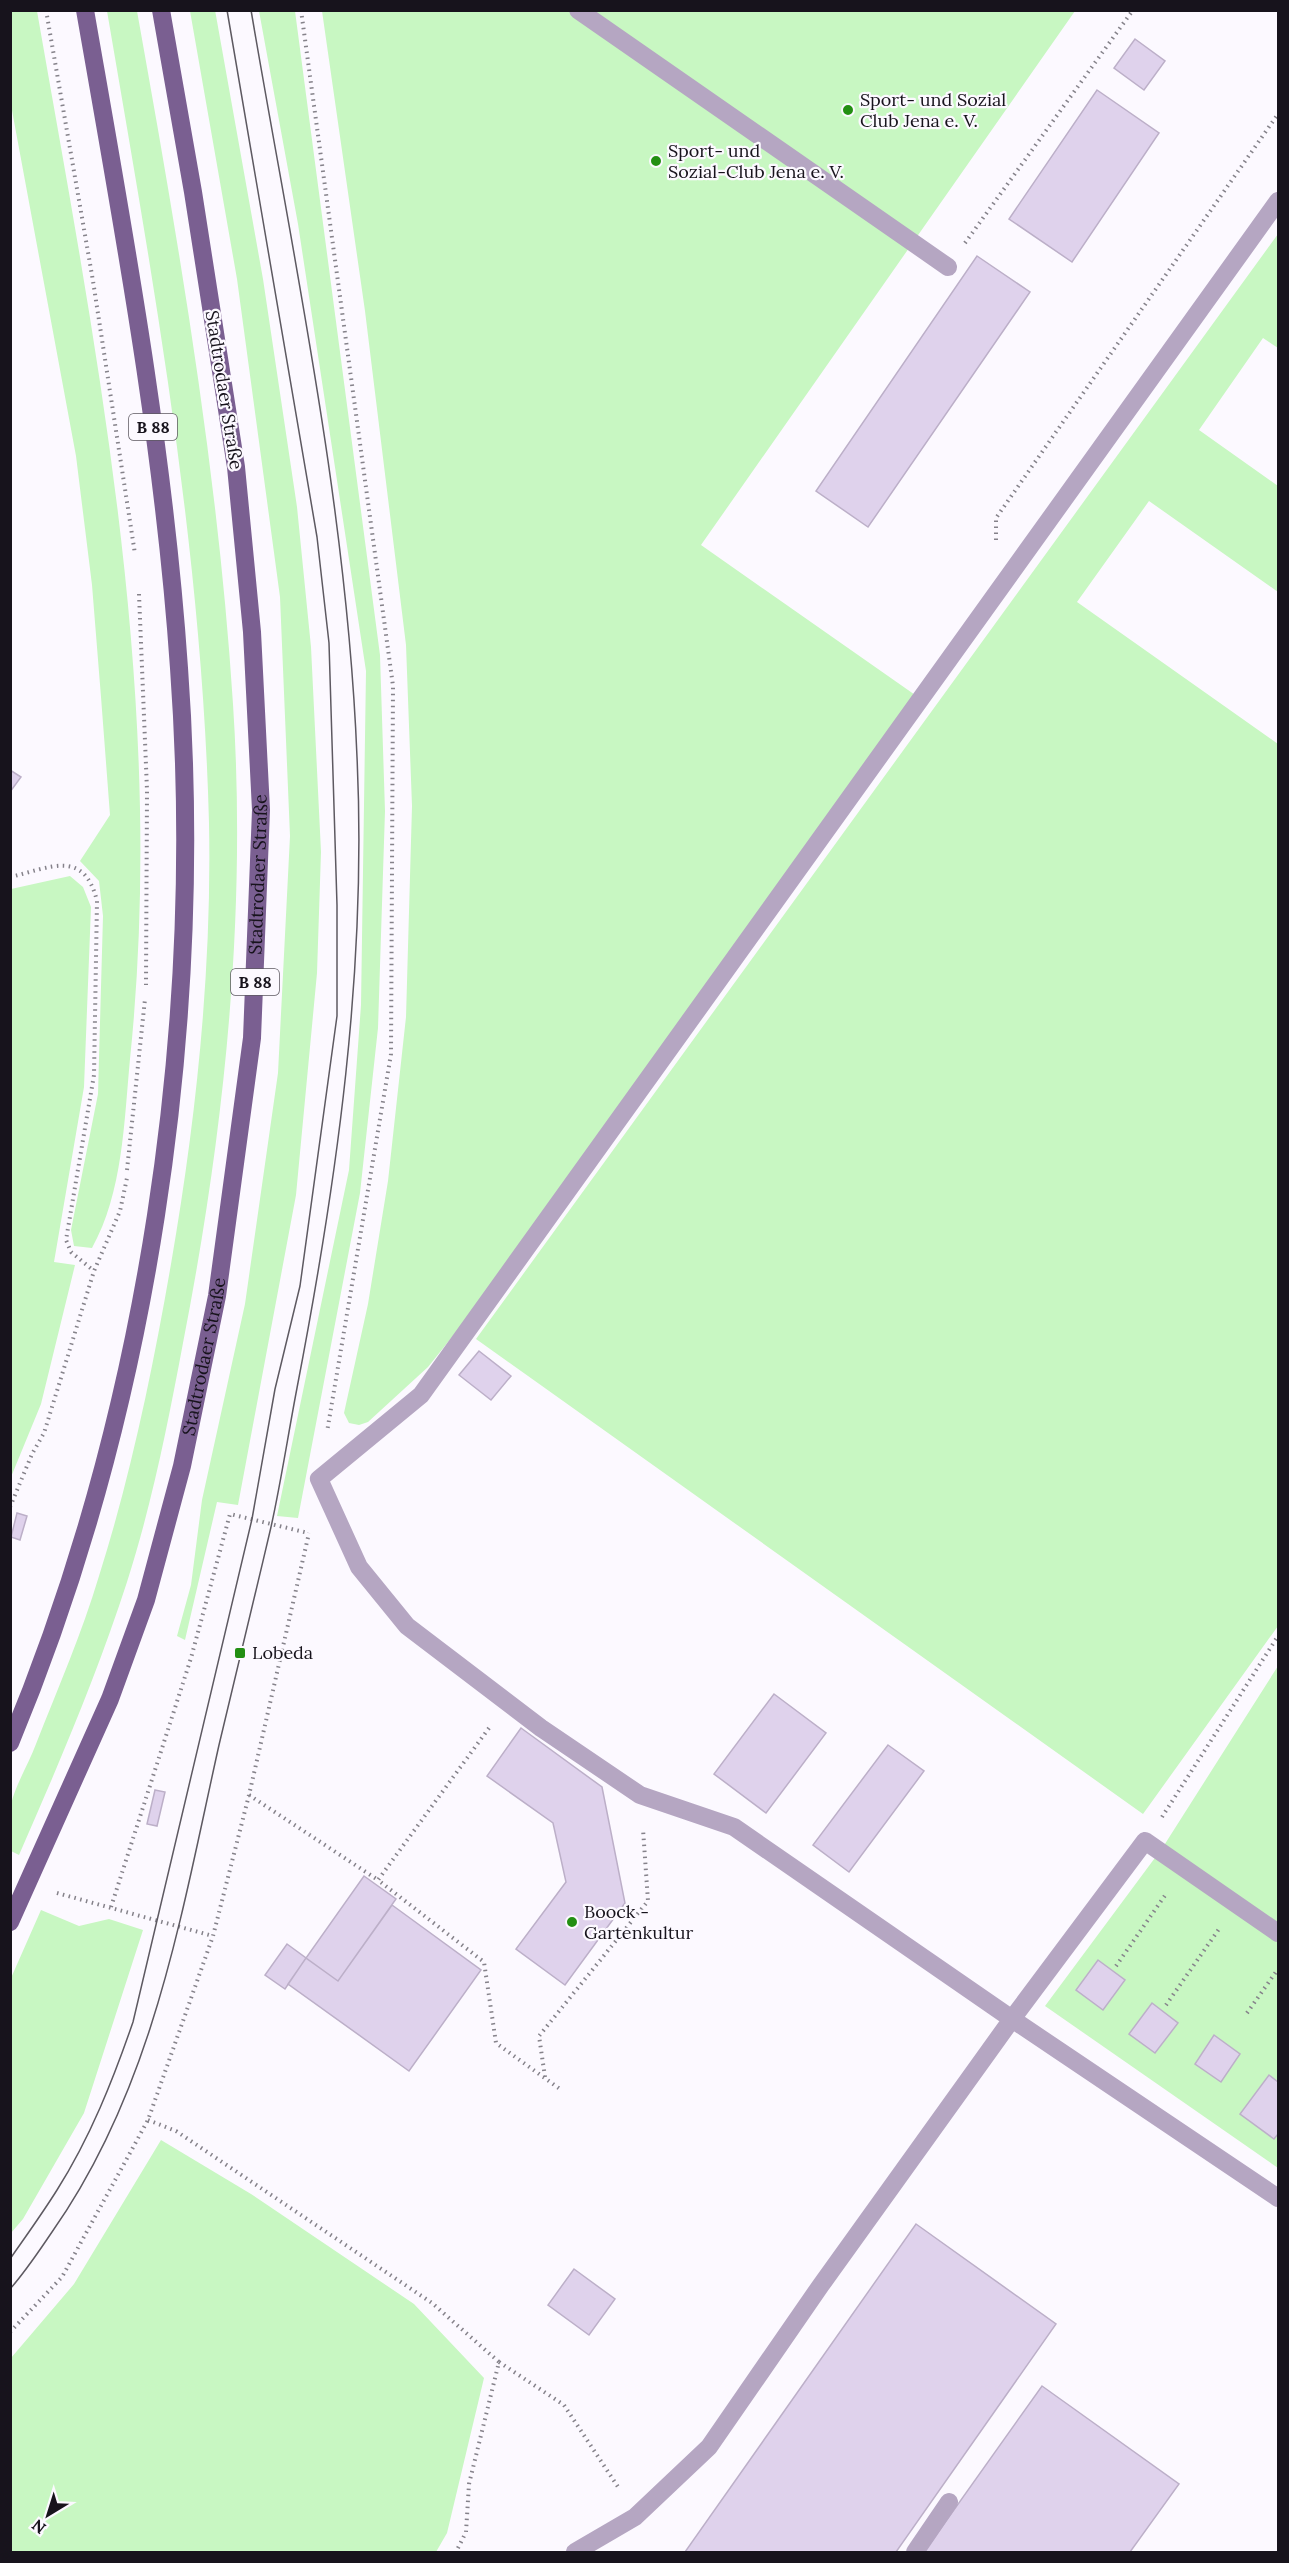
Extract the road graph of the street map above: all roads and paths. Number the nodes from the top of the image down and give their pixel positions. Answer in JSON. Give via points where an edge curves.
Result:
{"nodes":[{"id":1,"x":46,"y":10,"type":"edge"},
{"id":2,"x":85,"y":10,"type":"edge"},
{"id":3,"x":161,"y":10,"type":"edge"},
{"id":4,"x":301,"y":10,"type":"edge"},
{"id":5,"x":578,"y":10,"type":"edge"},
{"id":6,"x":1133,"y":10,"type":"edge"},
{"id":7,"x":1278,"y":114,"type":"edge"},
{"id":8,"x":1278,"y":201,"type":"edge"},
{"id":9,"x":948,"y":267,"type":"joint"},
{"id":10,"x":996,"y":541,"type":"dead end"},
{"id":11,"x":136,"y":565,"type":"dead end"},
{"id":12,"x":139,"y":589,"type":"dead end"},
{"id":13,"x":10,"y":877,"type":"edge"},
{"id":14,"x":94,"y":1271,"type":"junction"},
{"id":15,"x":319,"y":1479,"type":"junction"},
{"id":16,"x":10,"y":1507,"type":"edge"},
{"id":17,"x":309,"y":1533,"type":"junction"},
{"id":18,"x":1278,"y":1636,"type":"edge"},
{"id":19,"x":508,"y":1702,"type":"junction"},
{"id":20,"x":10,"y":1743,"type":"edge"},
{"id":21,"x":249,"y":1795,"type":"junction"},
{"id":22,"x":640,"y":1795,"type":"junction"},
{"id":23,"x":1144,"y":1841,"type":"junction"},
{"id":24,"x":1184,"y":1868,"type":"junction"},
{"id":25,"x":378,"y":1880,"type":"junction"},
{"id":26,"x":57,"y":1892,"type":"dead end"},
{"id":27,"x":1237,"y":1904,"type":"junction"},
{"id":28,"x":111,"y":1907,"type":"junction"},
{"id":29,"x":10,"y":1923,"type":"edge"},
{"id":30,"x":1278,"y":1932,"type":"edge"},
{"id":31,"x":213,"y":1936,"type":"junction"},
{"id":32,"x":1116,"y":1966,"type":"dead end"},
{"id":33,"x":1278,"y":1969,"type":"edge"},
{"id":34,"x":1166,"y":2005,"type":"dead end"},
{"id":35,"x":1247,"y":2013,"type":"dead end"},
{"id":36,"x":1012,"y":2019,"type":"junction"},
{"id":37,"x":545,"y":2077,"type":"junction"},
{"id":38,"x":560,"y":2089,"type":"dead end"},
{"id":39,"x":148,"y":2120,"type":"junction"},
{"id":40,"x":1278,"y":2198,"type":"edge"},
{"id":41,"x":10,"y":2332,"type":"edge"},
{"id":42,"x":500,"y":2362,"type":"junction"},
{"id":43,"x":949,"y":2502,"type":"dead end"},
{"id":44,"x":635,"y":2517,"type":"junction"},
{"id":45,"x":456,"y":2553,"type":"edge"},
{"id":46,"x":575,"y":2553,"type":"edge"},
{"id":47,"x":915,"y":2553,"type":"edge"}],
"edges":[{"from":1,"to":11,"type":"path","via":[[93,281]]},
{"from":2,"to":20,"type":"main road","number":"B 88","via":[[127,250],[162,487],[180,669],[185,871],[176,1066],[139,1304],[87,1531],[38,1676]]},
{"from":3,"to":29,"type":"main road","name":"Stadtrodaer Straße","number":"B 88","via":[[194,192],[236,466],[252,632],[261,810],[252,1038],[217,1296],[182,1466],[146,1600],[110,1699]]},
{"from":4,"to":15,"type":"path","via":[[393,686],[391,1054]]},
{"from":5,"to":9,"type":"lane"},
{"from":6,"to":9,"type":"path"},
{"from":7,"to":10,"type":"path","via":[[996,518]]},
{"from":8,"to":15,"type":"lane","via":[[421,1395]]},
{"from":12,"to":14,"type":"path","via":[[147,790],[146,988],[127,1177],[120,1211]]},
{"from":13,"to":14,"type":"path","via":[[64,865],[81,869],[92,882],[97,901],[94,1075],[66,1240],[71,1252]]},
{"from":14,"to":16,"type":"path","via":[[44,1433]]},
{"from":15,"to":17,"type":"path"},
{"from":15,"to":19,"type":"lane","via":[[359,1567],[408,1626]]},
{"from":17,"to":21,"type":"path"},
{"from":17,"to":28,"type":"path","via":[[230,1514],[191,1658]]},
{"from":18,"to":23,"type":"path"},
{"from":19,"to":22,"type":"lane"},
{"from":19,"to":25,"type":"path"},
{"from":21,"to":25,"type":"path"},
{"from":21,"to":31,"type":"path"},
{"from":22,"to":36,"type":"lane","via":[[734,1827]]},
{"from":22,"to":37,"type":"path","via":[[648,1901],[539,2036]]},
{"from":23,"to":24,"type":"lane"},
{"from":23,"to":36,"type":"lane"},
{"from":24,"to":27,"type":"lane"},
{"from":24,"to":32,"type":"path"},
{"from":25,"to":37,"type":"path","via":[[484,1962],[496,2043]]},
{"from":26,"to":28,"type":"path"},
{"from":27,"to":30,"type":"lane"},
{"from":27,"to":34,"type":"path"},
{"from":28,"to":31,"type":"path"},
{"from":31,"to":39,"type":"path"},
{"from":33,"to":35,"type":"path"},
{"from":36,"to":40,"type":"lane"},
{"from":36,"to":44,"type":"lane","via":[[709,2447]]},
{"from":37,"to":38,"type":"path"},
{"from":39,"to":41,"type":"path","via":[[62,2277]]},
{"from":39,"to":42,"type":"path","via":[[176,2131],[432,2302]]},
{"from":42,"to":44,"type":"path","via":[[564,2405],[609,2470]]},
{"from":42,"to":45,"type":"path","via":[[469,2484],[466,2532]]},
{"from":43,"to":47,"type":"lane"},
{"from":44,"to":46,"type":"lane"}]}
